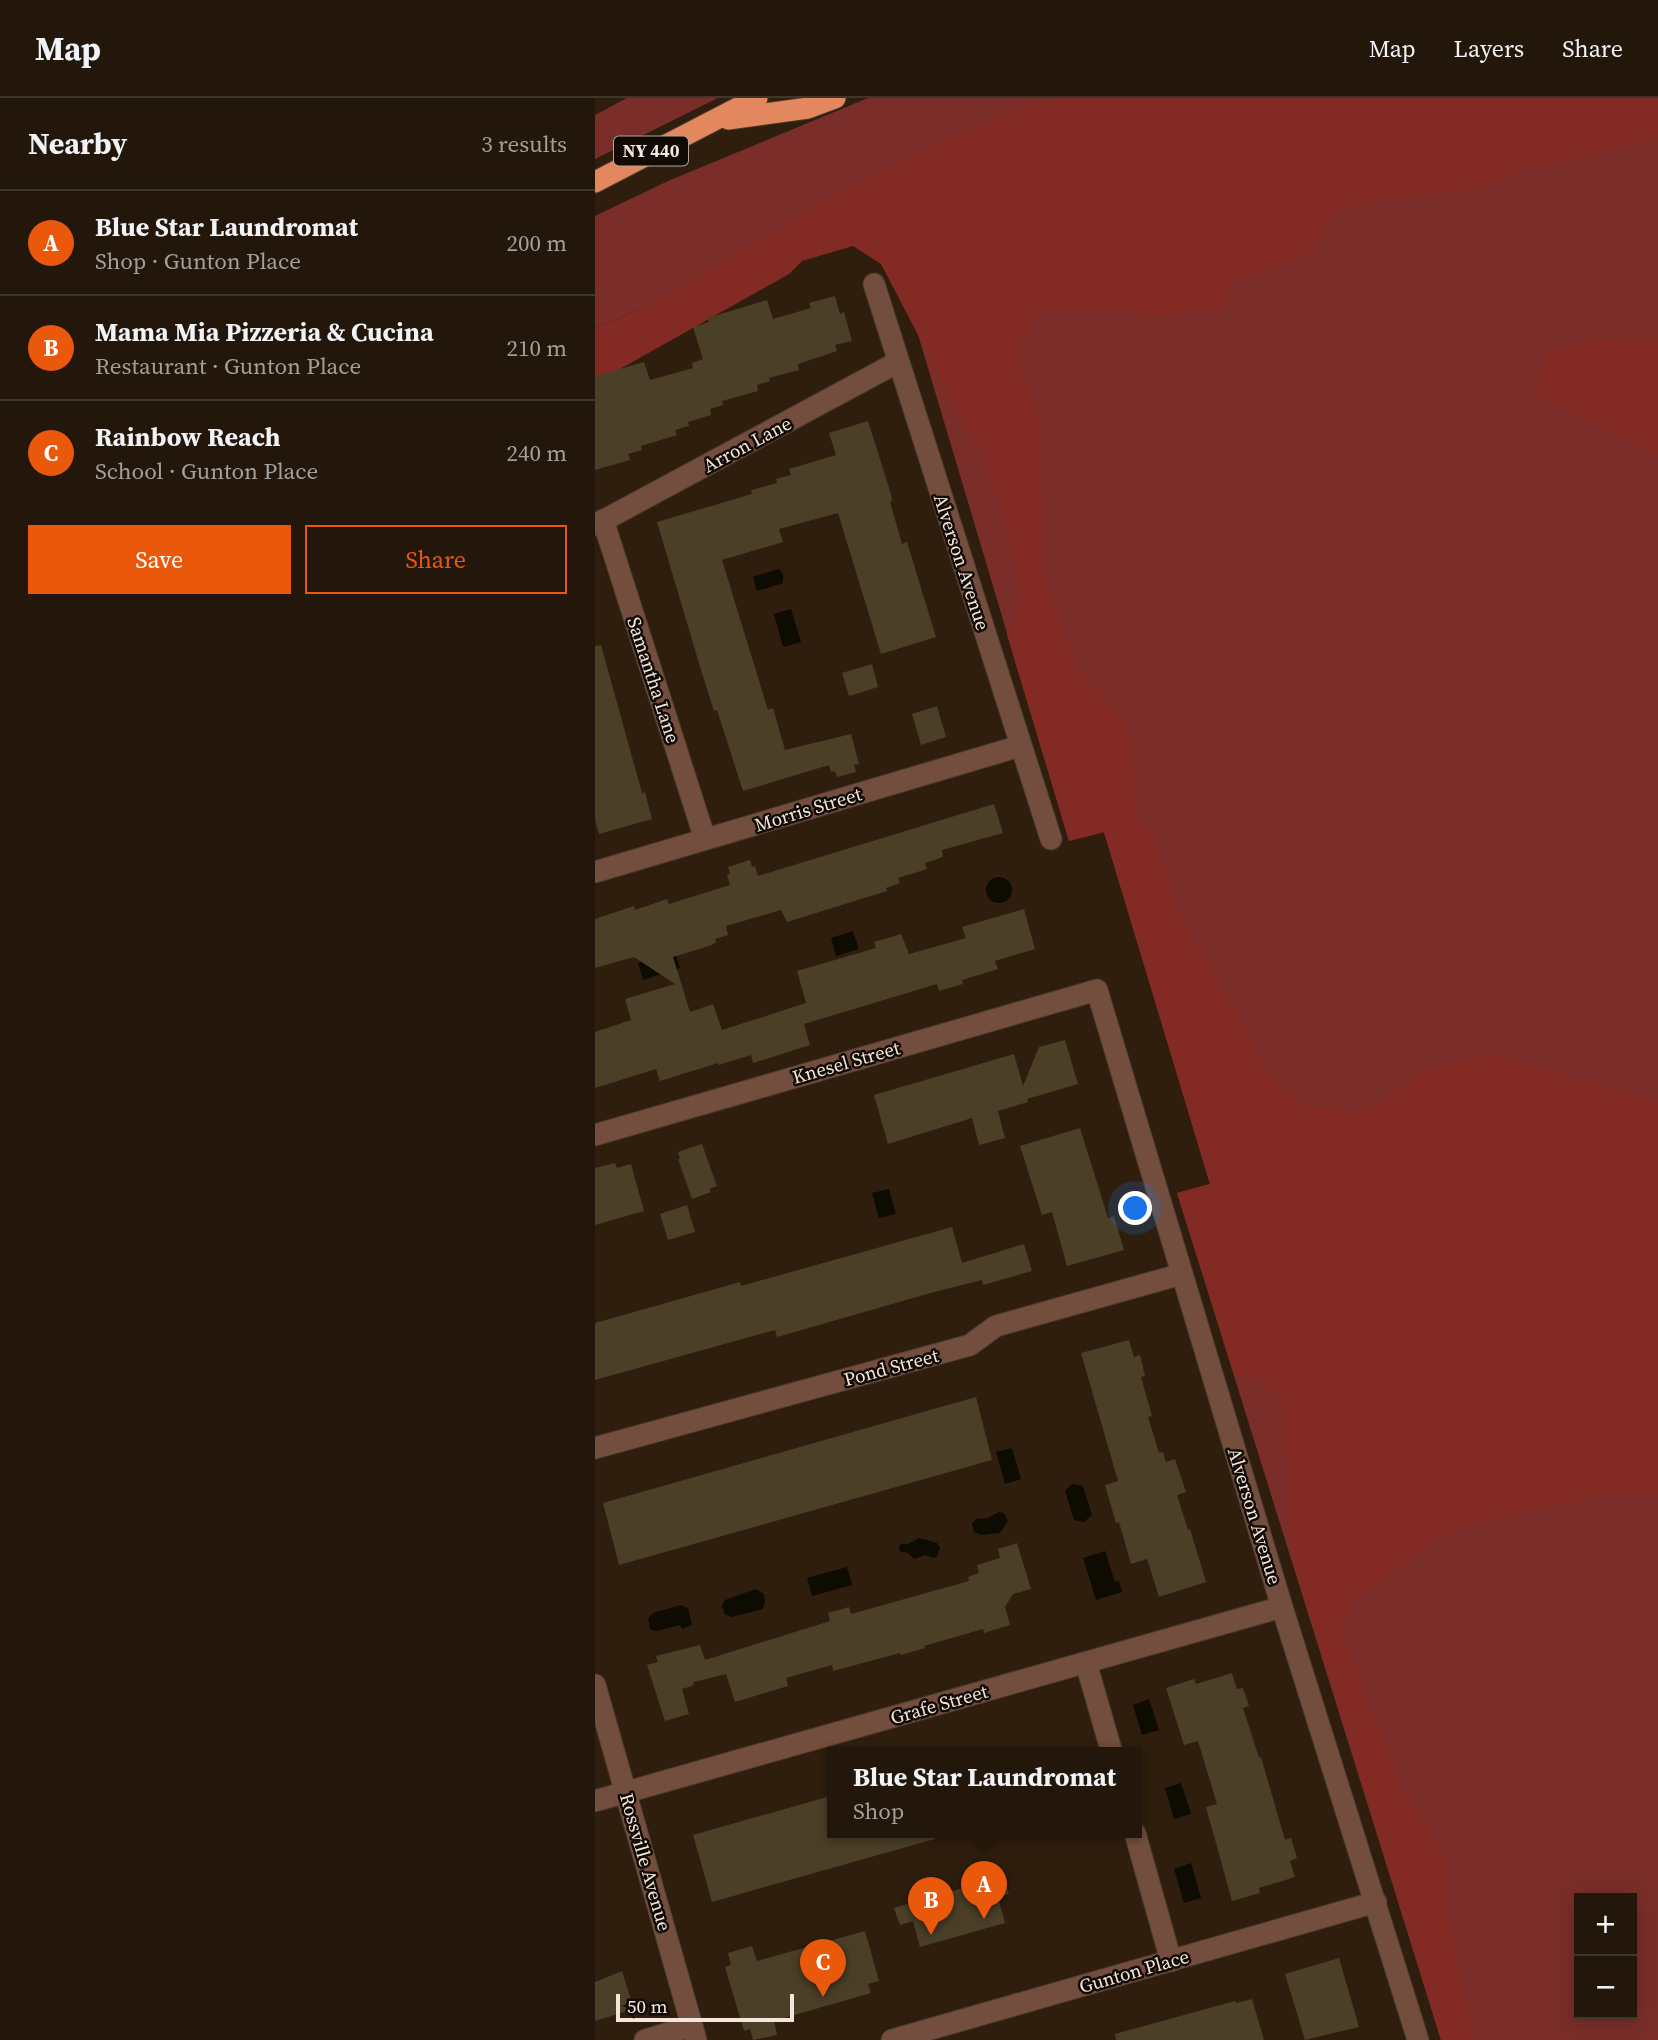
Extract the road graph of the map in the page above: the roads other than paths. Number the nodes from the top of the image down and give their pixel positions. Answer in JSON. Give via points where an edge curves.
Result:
{"nodes":[{"id":1,"x":757,"y":98,"type":"edge"},
{"id":2,"x":835,"y":98,"type":"edge"},
{"id":3,"x":708,"y":122,"type":"junction"},
{"id":4,"x":595,"y":182,"type":"edge"},
{"id":5,"x":874,"y":284,"type":"dead end"},
{"id":6,"x":898,"y":362,"type":"junction"},
{"id":7,"x":599,"y":523,"type":"edge"},
{"id":8,"x":1020,"y":746,"type":"junction"},
{"id":9,"x":705,"y":839,"type":"junction"},
{"id":10,"x":1051,"y":839,"type":"dead end"},
{"id":11,"x":595,"y":872,"type":"edge"},
{"id":12,"x":1097,"y":990,"type":"joint"},
{"id":13,"x":595,"y":1135,"type":"edge"},
{"id":14,"x":1182,"y":1275,"type":"junction"},
{"id":15,"x":595,"y":1448,"type":"edge"},
{"id":16,"x":1282,"y":1606,"type":"junction"},
{"id":17,"x":1086,"y":1663,"type":"junction"},
{"id":18,"x":595,"y":1685,"type":"edge"},
{"id":19,"x":1110,"y":1747,"type":"edge"},
{"id":20,"x":626,"y":1793,"type":"junction"},
{"id":21,"x":595,"y":1801,"type":"edge"},
{"id":22,"x":1136,"y":1838,"type":"edge"},
{"id":23,"x":1376,"y":1902,"type":"junction"},
{"id":24,"x":1171,"y":1961,"type":"junction"},
{"id":25,"x":694,"y":2033,"type":"edge"},
{"id":26,"x":645,"y":2040,"type":"edge"},
{"id":27,"x":892,"y":2040,"type":"edge"},
{"id":28,"x":1418,"y":2040,"type":"edge"}],
"edges":[{"from":1,"to":3,"type":"highway","number":"NY 440"},
{"from":2,"to":3,"type":"highway","via":[[808,108]]},
{"from":3,"to":4,"type":"highway","number":"NY 440"},
{"from":5,"to":6,"type":"street","name":"Alverson Avenue"},
{"from":6,"to":7,"type":"street","name":"Arron Lane"},
{"from":6,"to":8,"type":"street","name":"Alverson Avenue"},
{"from":7,"to":9,"type":"street","name":"Samantha Lane"},
{"from":8,"to":9,"type":"street","name":"Morris Street"},
{"from":8,"to":10,"type":"street","name":"Alverson Avenue"},
{"from":9,"to":11,"type":"street","name":"Morris Street"},
{"from":12,"to":13,"type":"street","name":"Knesel Street"},
{"from":12,"to":14,"type":"street","name":"Alverson Avenue"},
{"from":14,"to":15,"type":"street","name":"Pond Street","via":[[996,1326],[970,1345]]},
{"from":14,"to":16,"type":"street","name":"Alverson Avenue"},
{"from":16,"to":17,"type":"street","name":"Grafe Street"},
{"from":16,"to":23,"type":"street","name":"Alverson Avenue"},
{"from":17,"to":19,"type":"street"},
{"from":17,"to":20,"type":"street","name":"Grafe Street"},
{"from":18,"to":20,"type":"street","name":"Rossville Avenue"},
{"from":20,"to":21,"type":"street","name":"Grafe Street"},
{"from":20,"to":25,"type":"street","name":"Rossville Avenue"},
{"from":22,"to":24,"type":"street"},
{"from":23,"to":24,"type":"street","name":"Gunton Place"},
{"from":23,"to":28,"type":"street","name":"Alverson Avenue"},
{"from":24,"to":27,"type":"street","name":"Gunton Place"},
{"from":25,"to":26,"type":"street"}]}
